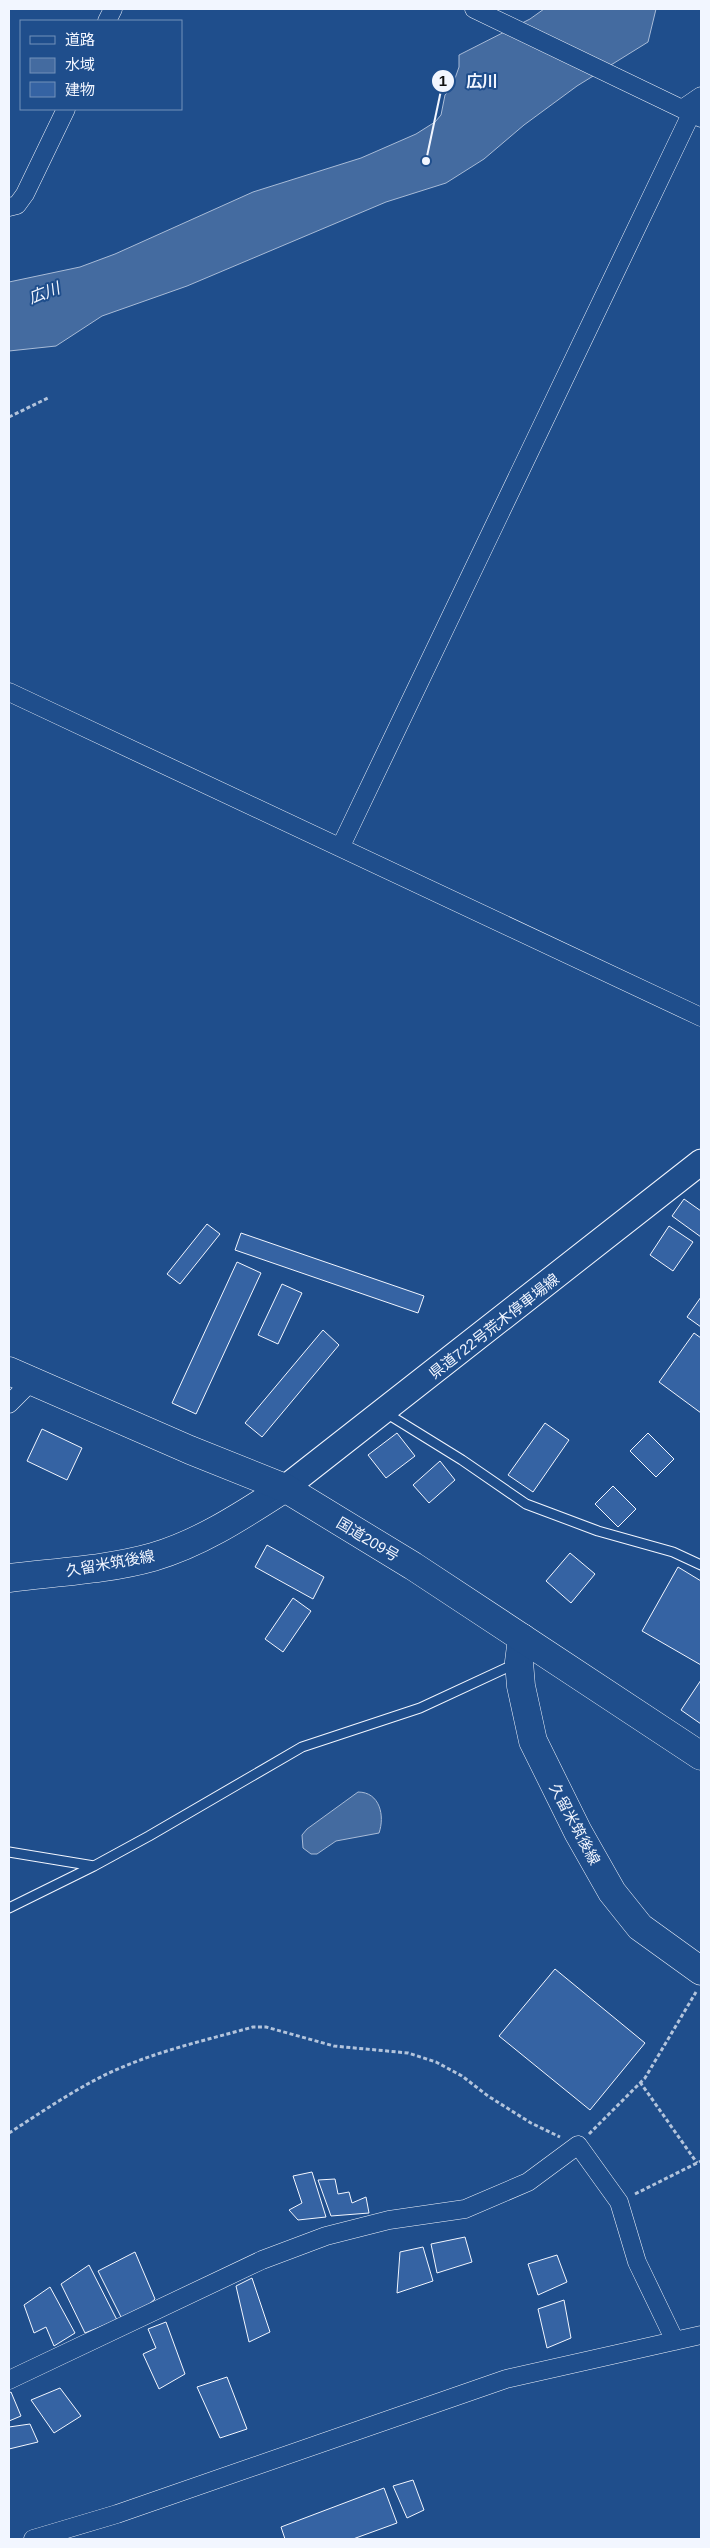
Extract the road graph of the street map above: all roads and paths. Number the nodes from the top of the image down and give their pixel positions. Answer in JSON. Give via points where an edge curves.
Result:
{"nodes":[{"id":1,"x":480,"y":11,"type":"edge"},
{"id":2,"x":701,"y":96,"type":"edge"},
{"id":3,"x":66,"y":110,"type":"edge"},
{"id":4,"x":687,"y":111,"type":"edge"},
{"id":5,"x":9,"y":207,"type":"edge"},
{"id":6,"x":48,"y":398,"type":"dead end"},
{"id":7,"x":9,"y":417,"type":"edge"},
{"id":8,"x":9,"y":692,"type":"edge"},
{"id":9,"x":341,"y":846,"type":"junction"},
{"id":10,"x":701,"y":1017,"type":"edge"},
{"id":11,"x":701,"y":1162,"type":"edge"},
{"id":12,"x":21,"y":1376,"type":"edge"},
{"id":13,"x":9,"y":1404,"type":"edge"},
{"id":14,"x":384,"y":1411,"type":"junction"},
{"id":15,"x":285,"y":1488,"type":"junction"},
{"id":16,"x":701,"y":1565,"type":"edge"},
{"id":17,"x":9,"y":1578,"type":"edge"},
{"id":18,"x":521,"y":1650,"type":"junction"},
{"id":19,"x":701,"y":1756,"type":"edge"},
{"id":20,"x":9,"y":1852,"type":"edge"},
{"id":21,"x":94,"y":1866,"type":"junction"},
{"id":22,"x":9,"y":1908,"type":"edge"},
{"id":23,"x":699,"y":1981,"type":"edge"},
{"id":24,"x":640,"y":2082,"type":"junction"},
{"id":25,"x":9,"y":2133,"type":"edge"},
{"id":26,"x":578,"y":2145,"type":"junction"},
{"id":27,"x":701,"y":2161,"type":"edge"},
{"id":28,"x":697,"y":2163,"type":"junction"},
{"id":29,"x":619,"y":2202,"type":"junction"},
{"id":30,"x":701,"y":2335,"type":"edge"},
{"id":31,"x":675,"y":2341,"type":"junction"},
{"id":32,"x":9,"y":2380,"type":"edge"},
{"id":33,"x":33,"y":2539,"type":"edge"}],
"edges":[{"from":1,"to":4,"type":"street"},
{"from":2,"to":4,"type":"street"},
{"from":3,"to":5,"type":"street","via":[[25,194],[17,205]]},
{"from":4,"to":9,"type":"street"},
{"from":6,"to":7,"type":"path"},
{"from":8,"to":9,"type":"street"},
{"from":9,"to":10,"type":"street"},
{"from":11,"to":14,"type":"main road","name":"県道722号荒木停車場線"},
{"from":12,"to":13,"type":"street"},
{"from":12,"to":15,"type":"main road","name":"国道209号"},
{"from":14,"to":15,"type":"main road","name":"県道722号荒木停車場線"},
{"from":14,"to":16,"type":"lane","via":[[526,1504],[598,1531],[673,1552]]},
{"from":15,"to":17,"type":"main road","name":"久留米筑後線","via":[[221,1529],[153,1557]]},
{"from":15,"to":18,"type":"main road","name":"国道209号","via":[[413,1566]]},
{"from":18,"to":19,"type":"main road","name":"国道209号"},
{"from":18,"to":21,"type":"lane","via":[[420,1708],[302,1747]]},
{"from":18,"to":23,"type":"main road","name":"久留米筑後線","via":[[521,1686],[533,1741],[578,1832],[612,1892],[640,1927]]},
{"from":20,"to":21,"type":"lane"},
{"from":21,"to":22,"type":"lane"},
{"from":23,"to":24,"type":"path"},
{"from":24,"to":26,"type":"path"},
{"from":24,"to":28,"type":"path"},
{"from":25,"to":26,"type":"path","via":[[122,2066],[253,2027],[266,2027],[334,2046],[408,2053],[436,2062],[531,2123]]},
{"from":26,"to":29,"type":"street"},
{"from":26,"to":32,"type":"street","via":[[528,2182],[465,2209],[389,2220],[317,2240],[262,2260]]},
{"from":27,"to":28,"type":"path"},
{"from":28,"to":29,"type":"path"},
{"from":29,"to":31,"type":"street","via":[[637,2262]]},
{"from":30,"to":31,"type":"street"},
{"from":31,"to":33,"type":"street","via":[[506,2379],[117,2514]]}]}
